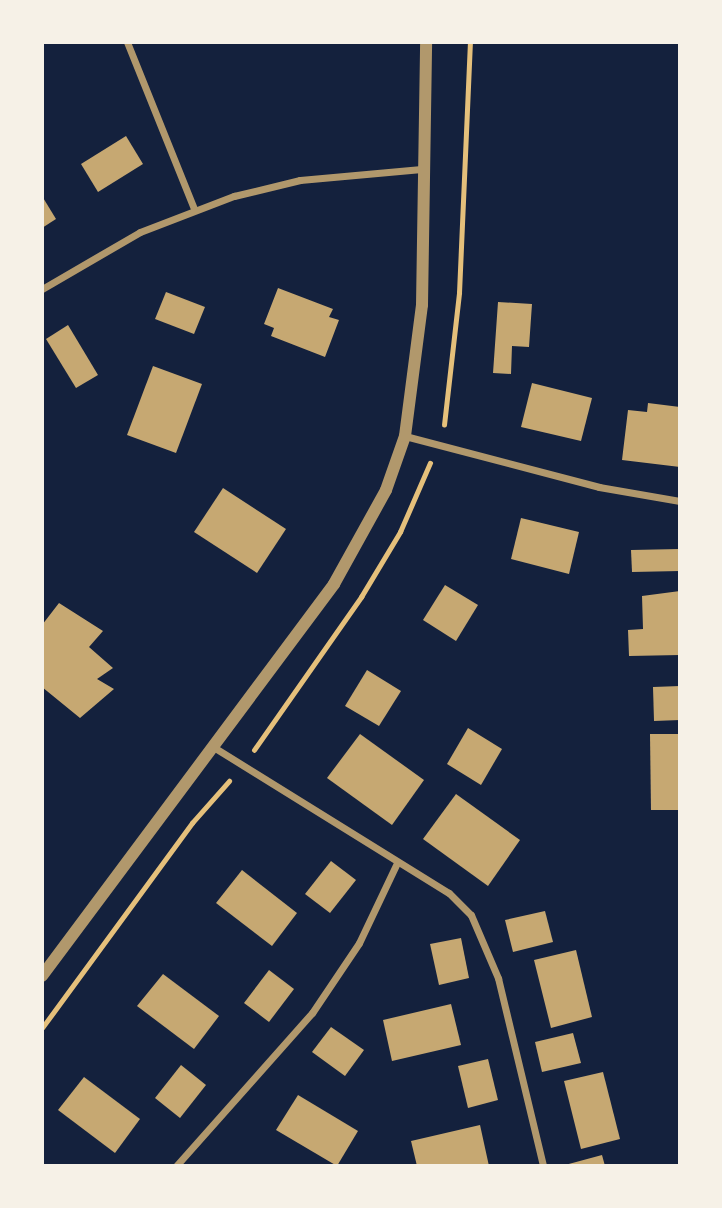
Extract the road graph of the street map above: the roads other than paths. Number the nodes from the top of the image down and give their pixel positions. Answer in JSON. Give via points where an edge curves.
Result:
{"nodes":[{"id":1,"x":127,"y":42,"type":"edge"},
{"id":2,"x":426,"y":42,"type":"edge"},
{"id":3,"x":422,"y":169,"type":"junction"},
{"id":4,"x":194,"y":209,"type":"junction"},
{"id":5,"x":42,"y":289,"type":"edge"},
{"id":6,"x":405,"y":436,"type":"junction"},
{"id":7,"x":680,"y":501,"type":"edge"},
{"id":8,"x":215,"y":748,"type":"junction"},
{"id":9,"x":397,"y":863,"type":"junction"},
{"id":10,"x":42,"y":976,"type":"edge"},
{"id":11,"x":176,"y":1166,"type":"edge"},
{"id":12,"x":543,"y":1166,"type":"edge"}],
"edges":[{"from":1,"to":4,"type":"street"},
{"from":2,"to":3,"type":"street"},
{"from":3,"to":4,"type":"street","via":[[300,180]]},
{"from":3,"to":6,"type":"street","via":[[422,305]]},
{"from":4,"to":5,"type":"street","via":[[128,239]]},
{"from":6,"to":7,"type":"street","via":[[599,486]]},
{"from":6,"to":8,"type":"street","via":[[386,490],[334,584]]},
{"from":8,"to":9,"type":"street"},
{"from":8,"to":10,"type":"street"},
{"from":9,"to":11,"type":"street","via":[[337,979],[288,1045]]},
{"from":9,"to":12,"type":"street","via":[[461,902],[486,943]]}]}
